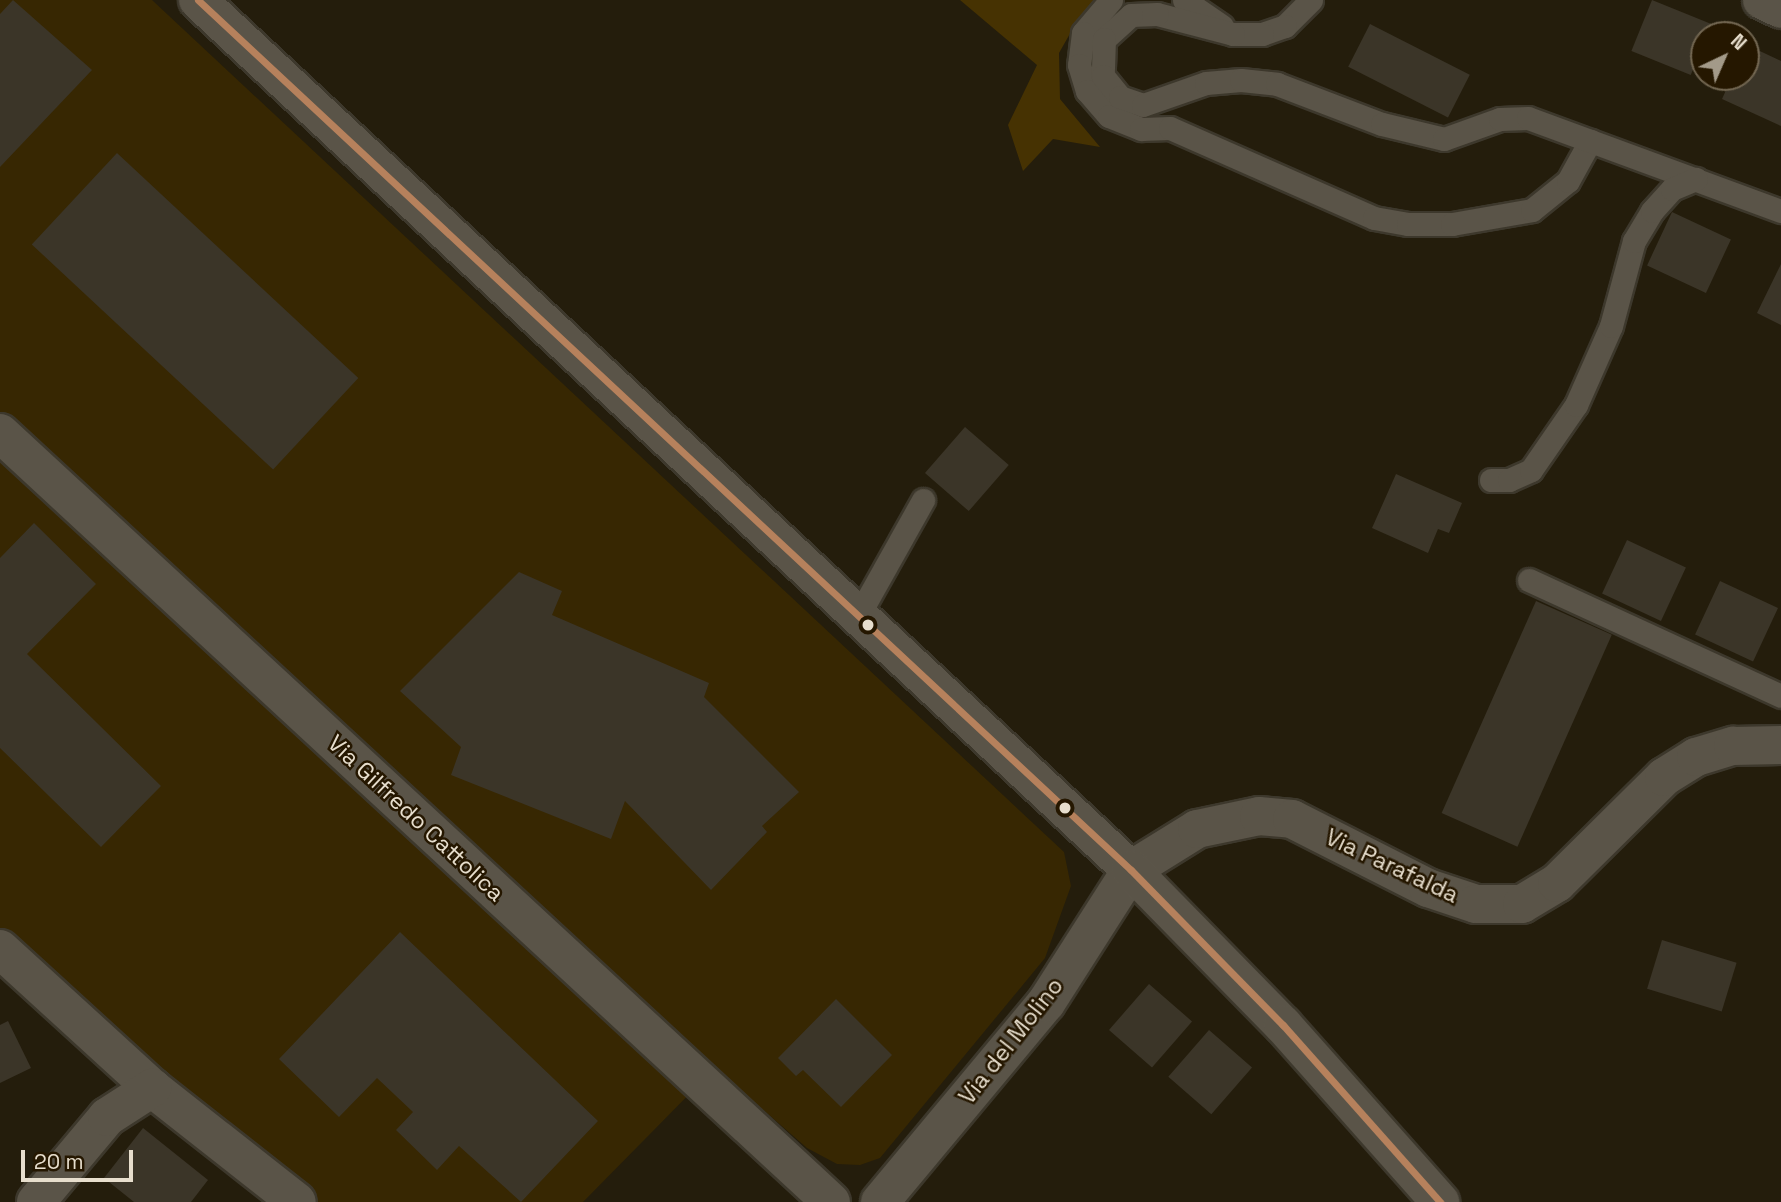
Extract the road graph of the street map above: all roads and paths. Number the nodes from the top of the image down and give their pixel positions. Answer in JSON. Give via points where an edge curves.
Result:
{"nodes":[{"id":1,"x":198,"y":0,"type":"edge"},
{"id":2,"x":1111,"y":0,"type":"edge"},
{"id":3,"x":1184,"y":0,"type":"edge"},
{"id":4,"x":1311,"y":0,"type":"edge"},
{"id":5,"x":1762,"y":0,"type":"edge"},
{"id":6,"x":1781,"y":9,"type":"edge"},
{"id":7,"x":1233,"y":34,"type":"junction"},
{"id":8,"x":1590,"y":141,"type":"junction"},
{"id":9,"x":1696,"y":179,"type":"junction"},
{"id":10,"x":1781,"y":211,"type":"edge"},
{"id":11,"x":0,"y":433,"type":"edge"},
{"id":12,"x":1490,"y":480,"type":"dead end"},
{"id":13,"x":923,"y":500,"type":"dead end"},
{"id":14,"x":1529,"y":580,"type":"dead end"},
{"id":15,"x":858,"y":616,"type":"junction"},
{"id":16,"x":1781,"y":696,"type":"edge"},
{"id":17,"x":1781,"y":745,"type":"edge"},
{"id":18,"x":1131,"y":870,"type":"junction"},
{"id":19,"x":0,"y":949,"type":"edge"},
{"id":20,"x":152,"y":1088,"type":"junction"},
{"id":21,"x":36,"y":1202,"type":"edge"},
{"id":22,"x":297,"y":1202,"type":"edge"},
{"id":23,"x":831,"y":1202,"type":"edge"},
{"id":24,"x":880,"y":1202,"type":"edge"},
{"id":25,"x":1440,"y":1202,"type":"edge"}],
"edges":[{"from":1,"to":15,"type":"street"},
{"from":2,"to":8,"type":"lane","via":[[1083,33],[1079,65],[1087,91],[1109,116],[1141,129],[1170,128],[1374,218],[1452,224],[1532,210],[1568,181]]},
{"from":3,"to":7,"type":"lane"},
{"from":4,"to":7,"type":"lane","via":[[1285,26],[1262,34]]},
{"from":5,"to":6,"type":"street"},
{"from":7,"to":8,"type":"lane","via":[[1157,13],[1131,15],[1104,39],[1103,76],[1120,97],[1143,105],[1206,83],[1241,80],[1277,84],[1382,124],[1444,139],[1500,119],[1528,118]]},
{"from":8,"to":9,"type":"lane"},
{"from":9,"to":10,"type":"lane"},
{"from":9,"to":12,"type":"lane","via":[[1672,189],[1651,211],[1634,241],[1611,326],[1576,405],[1531,470],[1509,480]]},
{"from":11,"to":23,"type":"street","name":"Via Gilfredo Cattolica"},
{"from":13,"to":15,"type":"lane"},
{"from":14,"to":16,"type":"lane"},
{"from":15,"to":18,"type":"street"},
{"from":17,"to":18,"type":"street","name":"Via Parafalda","via":[[1733,746],[1696,757],[1664,777],[1567,875],[1522,904],[1475,904],[1428,888],[1292,819],[1259,816],[1197,828]]},
{"from":18,"to":24,"type":"street","name":"Via del Molino","via":[[1046,1003]]},
{"from":18,"to":25,"type":"street","via":[[1283,1025]]},
{"from":19,"to":20,"type":"street"},
{"from":20,"to":21,"type":"street","via":[[107,1117]]},
{"from":20,"to":22,"type":"street"}]}
